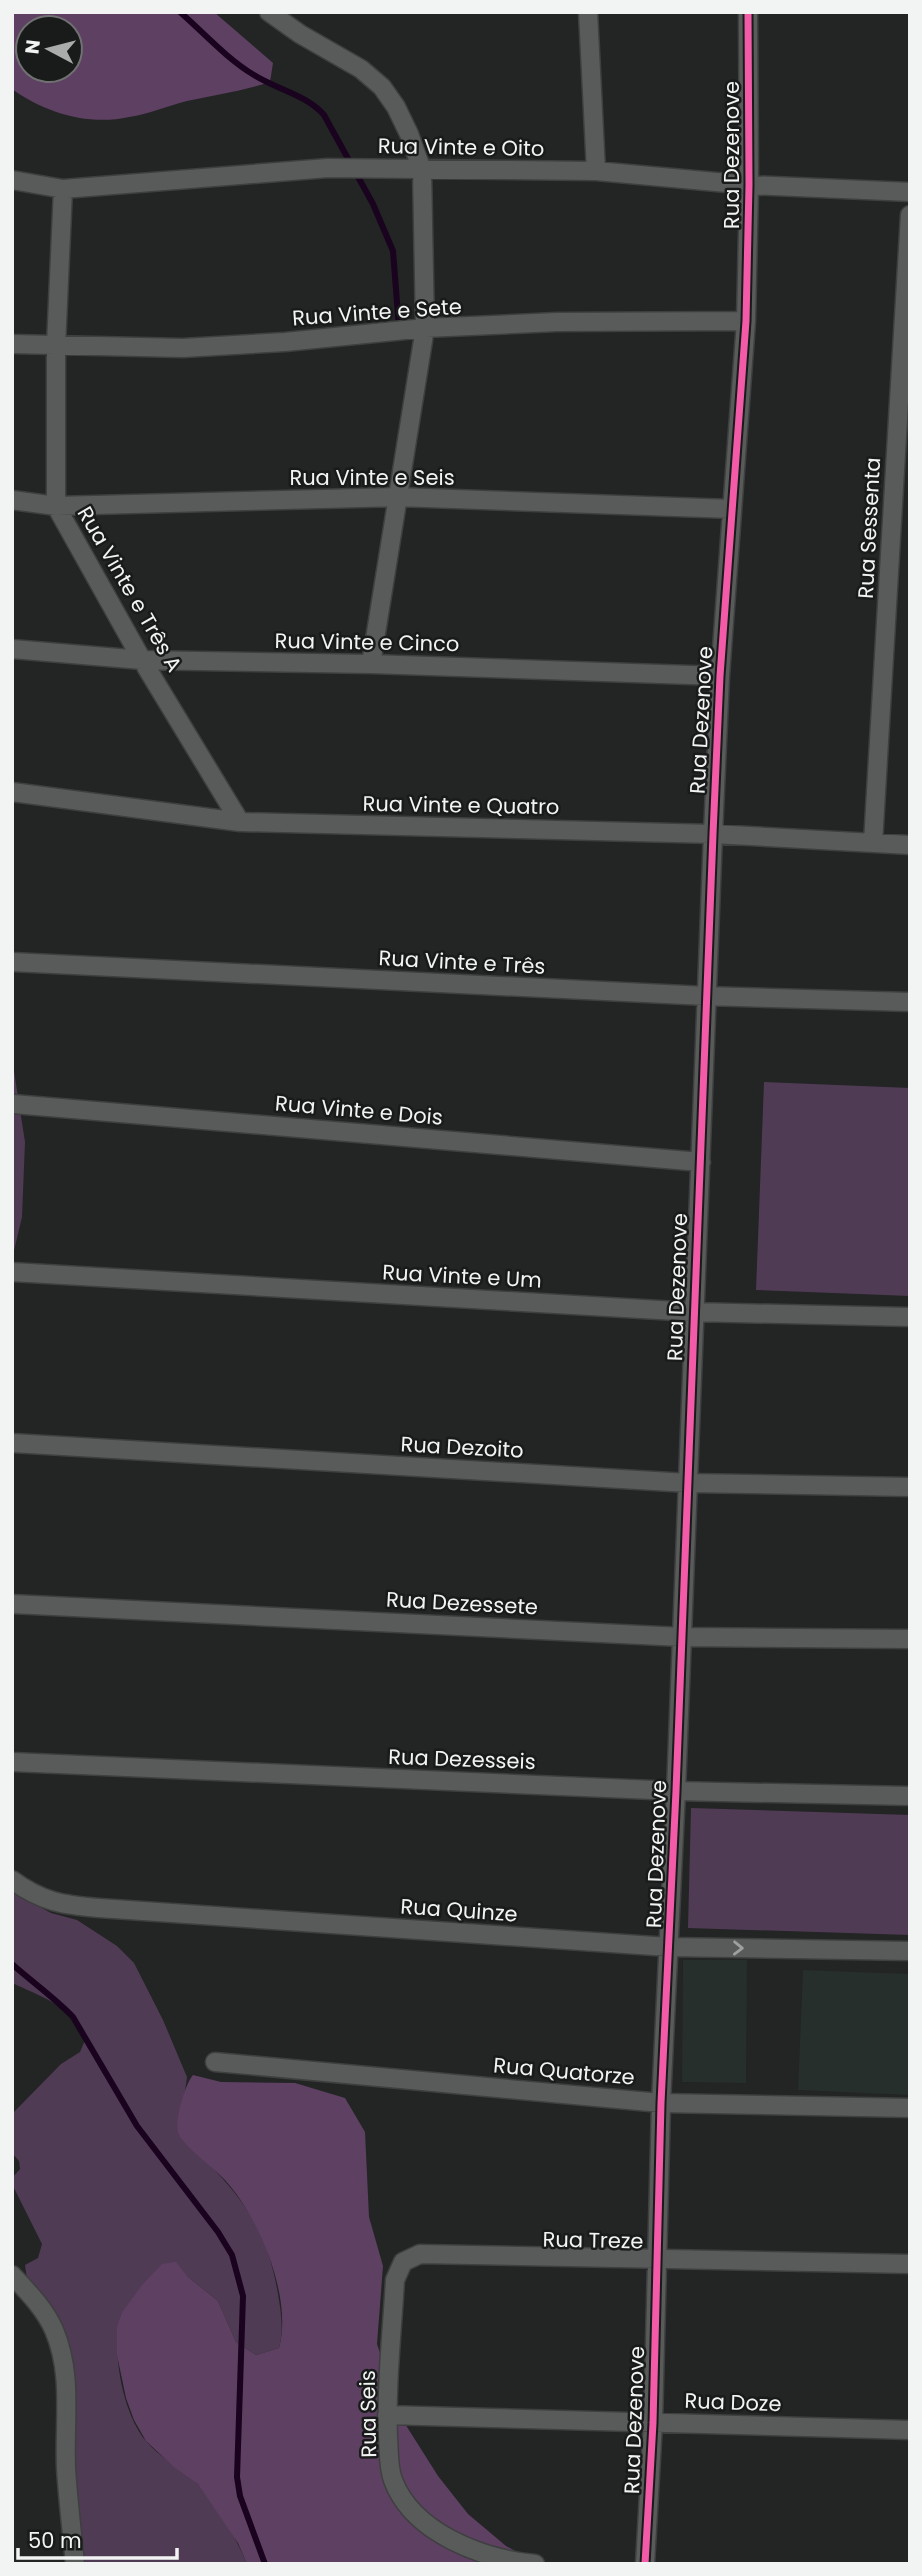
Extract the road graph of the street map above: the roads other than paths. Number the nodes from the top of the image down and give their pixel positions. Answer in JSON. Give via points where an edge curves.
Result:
{"nodes":[{"id":1,"x":269,"y":12,"type":"edge"},
{"id":2,"x":588,"y":12,"type":"edge"},
{"id":3,"x":748,"y":12,"type":"edge"},
{"id":4,"x":422,"y":170,"type":"junction"},
{"id":5,"x":596,"y":171,"type":"junction"},
{"id":6,"x":12,"y":180,"type":"edge"},
{"id":7,"x":749,"y":185,"type":"junction"},
{"id":8,"x":62,"y":189,"type":"junction"},
{"id":9,"x":910,"y":192,"type":"edge"},
{"id":10,"x":910,"y":215,"type":"edge"},
{"id":11,"x":746,"y":321,"type":"junction"},
{"id":12,"x":425,"y":328,"type":"junction"},
{"id":13,"x":12,"y":344,"type":"edge"},
{"id":14,"x":56,"y":346,"type":"junction"},
{"id":15,"x":398,"y":497,"type":"junction"},
{"id":16,"x":12,"y":500,"type":"edge"},
{"id":17,"x":56,"y":506,"type":"junction"},
{"id":18,"x":732,"y":509,"type":"junction"},
{"id":19,"x":12,"y":649,"type":"edge"},
{"id":20,"x":142,"y":660,"type":"junction"},
{"id":21,"x":371,"y":664,"type":"junction"},
{"id":22,"x":720,"y":676,"type":"junction"},
{"id":23,"x":12,"y":792,"type":"edge"},
{"id":24,"x":240,"y":822,"type":"junction"},
{"id":25,"x":713,"y":834,"type":"junction"},
{"id":26,"x":873,"y":843,"type":"junction"},
{"id":27,"x":910,"y":845,"type":"edge"},
{"id":28,"x":12,"y":962,"type":"edge"},
{"id":29,"x":706,"y":996,"type":"junction"},
{"id":30,"x":910,"y":1002,"type":"edge"},
{"id":31,"x":12,"y":1094,"type":"edge"},
{"id":32,"x":13,"y":1105,"type":"edge"},
{"id":33,"x":701,"y":1161,"type":"junction"},
{"id":34,"x":12,"y":1272,"type":"edge"},
{"id":35,"x":693,"y":1312,"type":"junction"},
{"id":36,"x":910,"y":1317,"type":"edge"},
{"id":37,"x":12,"y":1443,"type":"edge"},
{"id":38,"x":688,"y":1483,"type":"junction"},
{"id":39,"x":910,"y":1487,"type":"edge"},
{"id":40,"x":12,"y":1604,"type":"edge"},
{"id":41,"x":682,"y":1637,"type":"junction"},
{"id":42,"x":910,"y":1639,"type":"edge"},
{"id":43,"x":12,"y":1762,"type":"edge"},
{"id":44,"x":676,"y":1790,"type":"junction"},
{"id":45,"x":910,"y":1796,"type":"edge"},
{"id":46,"x":12,"y":1880,"type":"edge"},
{"id":47,"x":669,"y":1947,"type":"junction"},
{"id":48,"x":910,"y":1951,"type":"edge"},
{"id":49,"x":215,"y":2062,"type":"dead end"},
{"id":50,"x":661,"y":2103,"type":"junction"},
{"id":51,"x":910,"y":2108,"type":"edge"},
{"id":52,"x":657,"y":2259,"type":"junction"},
{"id":53,"x":403,"y":2262,"type":"joint"},
{"id":54,"x":910,"y":2264,"type":"edge"},
{"id":55,"x":12,"y":2275,"type":"edge"},
{"id":56,"x":387,"y":2416,"type":"junction"},
{"id":57,"x":653,"y":2423,"type":"junction"},
{"id":58,"x":910,"y":2430,"type":"edge"},
{"id":59,"x":75,"y":2564,"type":"edge"},
{"id":60,"x":536,"y":2564,"type":"edge"},
{"id":61,"x":645,"y":2564,"type":"edge"}],
"edges":[{"from":1,"to":4,"type":"street","via":[[382,87],[396,107]]},
{"from":2,"to":5,"type":"street"},
{"from":3,"to":7,"type":"street","name":"Rua Dezenove"},
{"from":4,"to":5,"type":"street","name":"Rua Vinte e Oito"},
{"from":4,"to":8,"type":"street","name":"Rua Vinte e Oito","via":[[328,168]]},
{"from":4,"to":12,"type":"street"},
{"from":5,"to":7,"type":"street","name":"Rua Vinte e Oito"},
{"from":6,"to":8,"type":"street","name":"Rua Vinte e Oito"},
{"from":7,"to":9,"type":"street","name":"Rua Vinte e Oito"},
{"from":7,"to":11,"type":"street","name":"Rua Dezenove"},
{"from":8,"to":14,"type":"street","name":"Rua Vinte e Três A"},
{"from":10,"to":26,"type":"street","name":"Rua Sessenta"},
{"from":11,"to":12,"type":"street","name":"Rua Vinte e Sete"},
{"from":11,"to":18,"type":"street","name":"Rua Dezenove"},
{"from":12,"to":14,"type":"street","name":"Rua Vinte e Sete","via":[[233,345]]},
{"from":12,"to":15,"type":"street"},
{"from":13,"to":14,"type":"street","name":"Rua Vinte e Sete"},
{"from":14,"to":17,"type":"street","name":"Rua Vinte e Três A"},
{"from":15,"to":17,"type":"street","name":"Rua Vinte e Seis"},
{"from":15,"to":18,"type":"street","name":"Rua Vinte e Seis"},
{"from":15,"to":21,"type":"street"},
{"from":16,"to":17,"type":"street","name":"Rua Vinte e Seis"},
{"from":17,"to":20,"type":"street","name":"Rua Vinte e Três A"},
{"from":18,"to":22,"type":"street","name":"Rua Dezenove"},
{"from":19,"to":20,"type":"street","name":"Rua Vinte e Cinco"},
{"from":20,"to":21,"type":"street","name":"Rua Vinte e Cinco"},
{"from":20,"to":24,"type":"street","name":"Rua Vinte e Três A"},
{"from":21,"to":22,"type":"street","name":"Rua Vinte e Cinco"},
{"from":22,"to":25,"type":"street","name":"Rua Dezenove"},
{"from":23,"to":24,"type":"street","name":"Rua Vinte e Quatro"},
{"from":24,"to":25,"type":"street","name":"Rua Vinte e Quatro"},
{"from":25,"to":26,"type":"street","name":"Rua Vinte e Quatro"},
{"from":25,"to":29,"type":"street","name":"Rua Dezenove"},
{"from":26,"to":27,"type":"street","name":"Rua Vinte e Quatro"},
{"from":28,"to":29,"type":"street","name":"Rua Vinte e Três"},
{"from":29,"to":30,"type":"street","name":"Rua Vinte e Três"},
{"from":29,"to":33,"type":"street","name":"Rua Dezenove"},
{"from":31,"to":32,"type":"street"},
{"from":32,"to":33,"type":"street","name":"Rua Vinte e Dois"},
{"from":33,"to":35,"type":"street","name":"Rua Dezenove"},
{"from":34,"to":35,"type":"street","name":"Rua Vinte e Um"},
{"from":35,"to":36,"type":"street","name":"Rua Vinte e Um"},
{"from":35,"to":38,"type":"street","name":"Rua Dezenove"},
{"from":37,"to":38,"type":"street","name":"Rua Dezoito"},
{"from":38,"to":39,"type":"street","name":"Rua Dezoito"},
{"from":38,"to":41,"type":"street","name":"Rua Dezenove"},
{"from":40,"to":41,"type":"street","name":"Rua Dezessete"},
{"from":41,"to":42,"type":"street","name":"Rua Dezessete"},
{"from":41,"to":44,"type":"street","name":"Rua Dezenove"},
{"from":43,"to":44,"type":"street","name":"Rua Dezesseis"},
{"from":44,"to":45,"type":"street","name":"Rua Dezesseis"},
{"from":44,"to":47,"type":"street","name":"Rua Dezenove"},
{"from":46,"to":47,"type":"street","name":"Rua Quinze","via":[[54,1903],[79,1906]]},
{"from":47,"to":48,"type":"street","name":"Rua Quinze","one_way":true},
{"from":47,"to":50,"type":"street","name":"Rua Dezenove"},
{"from":49,"to":50,"type":"street","name":"Rua Quatorze"},
{"from":50,"to":51,"type":"street","name":"Rua Quatorze"},
{"from":50,"to":52,"type":"street","name":"Rua Dezenove"},
{"from":52,"to":53,"type":"street","name":"Rua Treze","via":[[420,2254]]},
{"from":52,"to":54,"type":"street","name":"Rua Treze"},
{"from":52,"to":57,"type":"street","name":"Rua Dezenove"},
{"from":53,"to":56,"type":"street","name":"Rua Seis","via":[[395,2280]]},
{"from":55,"to":59,"type":"street","via":[[38,2303],[62,2354]]},
{"from":56,"to":57,"type":"street","name":"Rua Doze"},
{"from":56,"to":60,"type":"street","name":"Rua Seis","via":[[393,2480],[429,2526],[487,2554]]},
{"from":57,"to":58,"type":"street","name":"Rua Doze"},
{"from":57,"to":61,"type":"street","name":"Rua Dezenove"}]}
